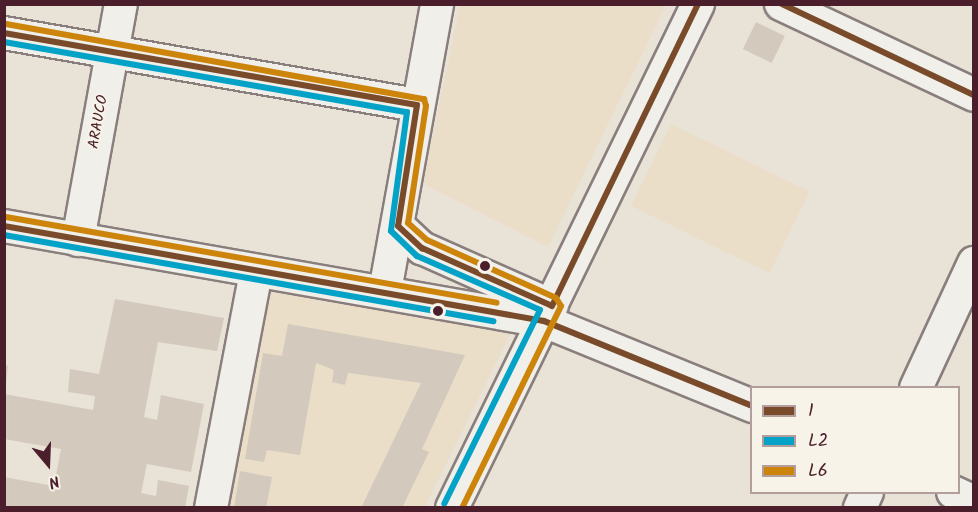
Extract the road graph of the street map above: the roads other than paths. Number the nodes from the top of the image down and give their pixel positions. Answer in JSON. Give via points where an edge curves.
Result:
{"nodes":[{"id":1,"x":121,"y":4,"type":"edge"},
{"id":2,"x":437,"y":4,"type":"edge"},
{"id":3,"x":698,"y":4,"type":"edge"},
{"id":4,"x":781,"y":4,"type":"edge"},
{"id":5,"x":4,"y":33,"type":"edge"},
{"id":6,"x":112,"y":53,"type":"junction"},
{"id":7,"x":974,"y":94,"type":"edge"},
{"id":8,"x":417,"y":105,"type":"junction"},
{"id":9,"x":4,"y":226,"type":"edge"},
{"id":10,"x":398,"y":226,"type":"junction"},
{"id":11,"x":78,"y":240,"type":"junction"},
{"id":12,"x":974,"y":263,"type":"edge"},
{"id":13,"x":256,"y":271,"type":"junction"},
{"id":14,"x":385,"y":291,"type":"junction"},
{"id":15,"x":548,"y":314,"type":"junction"},
{"id":16,"x":916,"y":386,"type":"edge"},
{"id":17,"x":750,"y":405,"type":"edge"},
{"id":18,"x":957,"y":494,"type":"edge"},
{"id":19,"x":974,"y":502,"type":"edge"},
{"id":20,"x":211,"y":507,"type":"edge"},
{"id":21,"x":452,"y":507,"type":"edge"}],
"edges":[{"from":1,"to":6,"type":"street","name":"ARAUCO"},
{"from":2,"to":8,"type":"street"},
{"from":3,"to":15,"type":"street"},
{"from":4,"to":7,"type":"street"},
{"from":5,"to":6,"type":"street"},
{"from":6,"to":8,"type":"street"},
{"from":6,"to":11,"type":"street","name":"ARAUCO"},
{"from":8,"to":10,"type":"street"},
{"from":9,"to":11,"type":"street"},
{"from":10,"to":14,"type":"street"},
{"from":10,"to":15,"type":"street","via":[[422,248]]},
{"from":11,"to":13,"type":"street"},
{"from":12,"to":16,"type":"street"},
{"from":13,"to":14,"type":"street"},
{"from":13,"to":20,"type":"street"},
{"from":14,"to":15,"type":"street"},
{"from":15,"to":17,"type":"street"},
{"from":15,"to":21,"type":"street"},
{"from":18,"to":19,"type":"street"}]}
